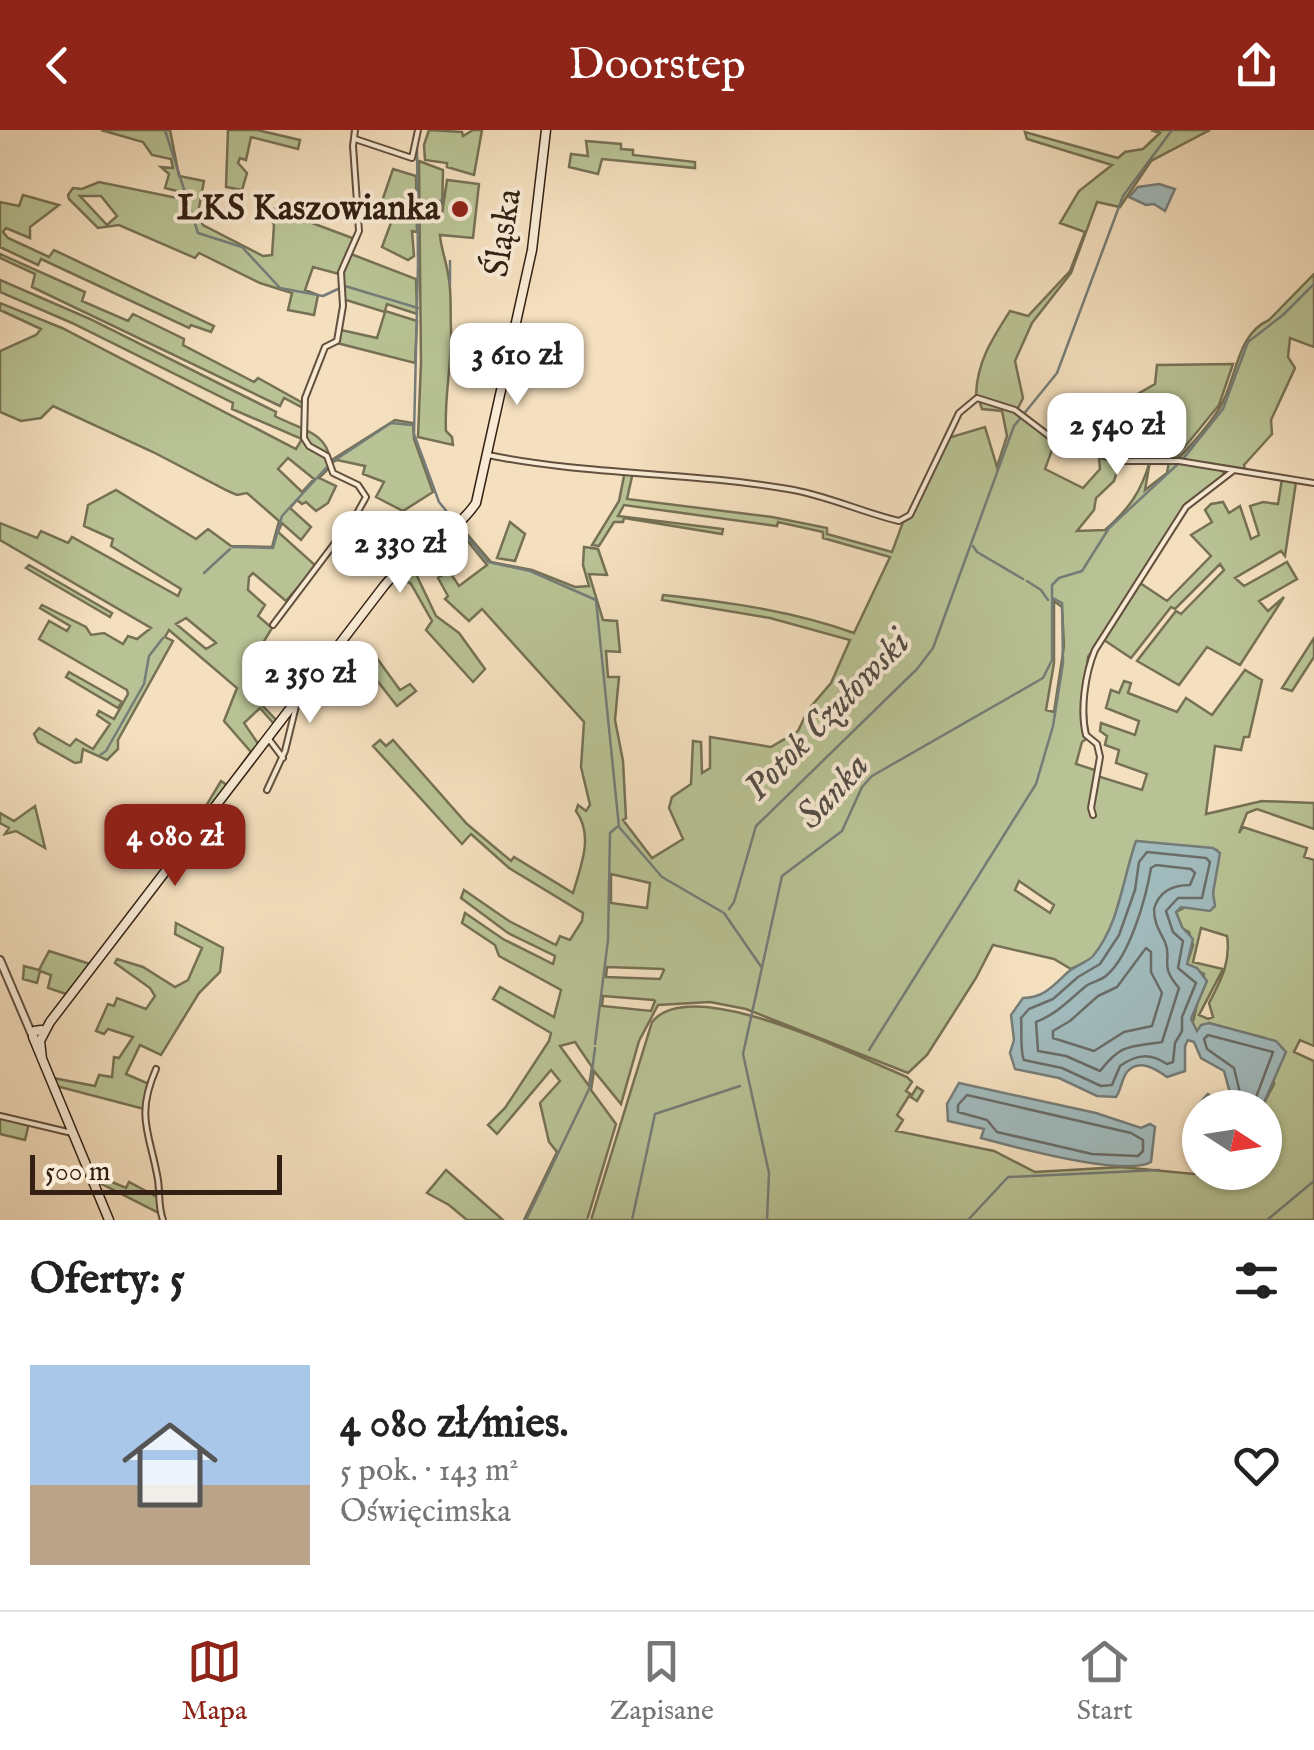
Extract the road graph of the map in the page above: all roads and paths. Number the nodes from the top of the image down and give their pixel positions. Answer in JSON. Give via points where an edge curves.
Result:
{"nodes":[{"id":1,"x":355,"y":130,"type":"edge"},
{"id":2,"x":418,"y":130,"type":"edge"},
{"id":3,"x":546,"y":130,"type":"edge"},
{"id":4,"x":354,"y":139,"type":"junction"},
{"id":5,"x":488,"y":455,"type":"junction"},
{"id":6,"x":1234,"y":470,"type":"junction"},
{"id":7,"x":1314,"y":484,"type":"edge"},
{"id":8,"x":273,"y":625,"type":"dead end"},
{"id":9,"x":293,"y":704,"type":"junction"},
{"id":10,"x":267,"y":738,"type":"junction"},
{"id":11,"x":283,"y":758,"type":"junction"},
{"id":12,"x":267,"y":790,"type":"dead end"},
{"id":13,"x":1093,"y":814,"type":"dead end"},
{"id":14,"x":0,"y":960,"type":"edge"},
{"id":15,"x":38,"y":1034,"type":"junction"},
{"id":16,"x":156,"y":1069,"type":"dead end"},
{"id":17,"x":0,"y":1116,"type":"edge"},
{"id":18,"x":72,"y":1133,"type":"junction"},
{"id":19,"x":109,"y":1220,"type":"edge"},
{"id":20,"x":162,"y":1220,"type":"edge"}],
"edges":[{"from":1,"to":4,"type":"street"},
{"from":2,"to":4,"type":"street","via":[[412,158]]},
{"from":3,"to":5,"type":"main road","name":"Śląska","via":[[534,240]]},
{"from":4,"to":8,"type":"street","via":[[360,231],[341,272],[337,340],[325,347],[305,398],[304,440],[326,456],[333,474],[364,490],[365,501]]},
{"from":5,"to":6,"type":"street","via":[[792,490],[899,521],[910,515],[959,413],[988,398],[1053,439],[1119,461]]},
{"from":5,"to":9,"type":"main road","name":"Śląska","via":[[478,498],[457,524],[393,575]]},
{"from":6,"to":7,"type":"street"},
{"from":6,"to":13,"type":"street","via":[[1182,512],[1091,659],[1084,730],[1099,748]]},
{"from":9,"to":10,"type":"main road","name":"Śląska"},
{"from":9,"to":11,"type":"street","via":[[297,710]]},
{"from":10,"to":11,"type":"street"},
{"from":10,"to":15,"type":"main road","name":"Śląska"},
{"from":11,"to":12,"type":"street"},
{"from":14,"to":15,"type":"street"},
{"from":15,"to":18,"type":"main road"},
{"from":16,"to":20,"type":"street","via":[[144,1126]]},
{"from":17,"to":18,"type":"street"},
{"from":18,"to":19,"type":"main road"}]}
